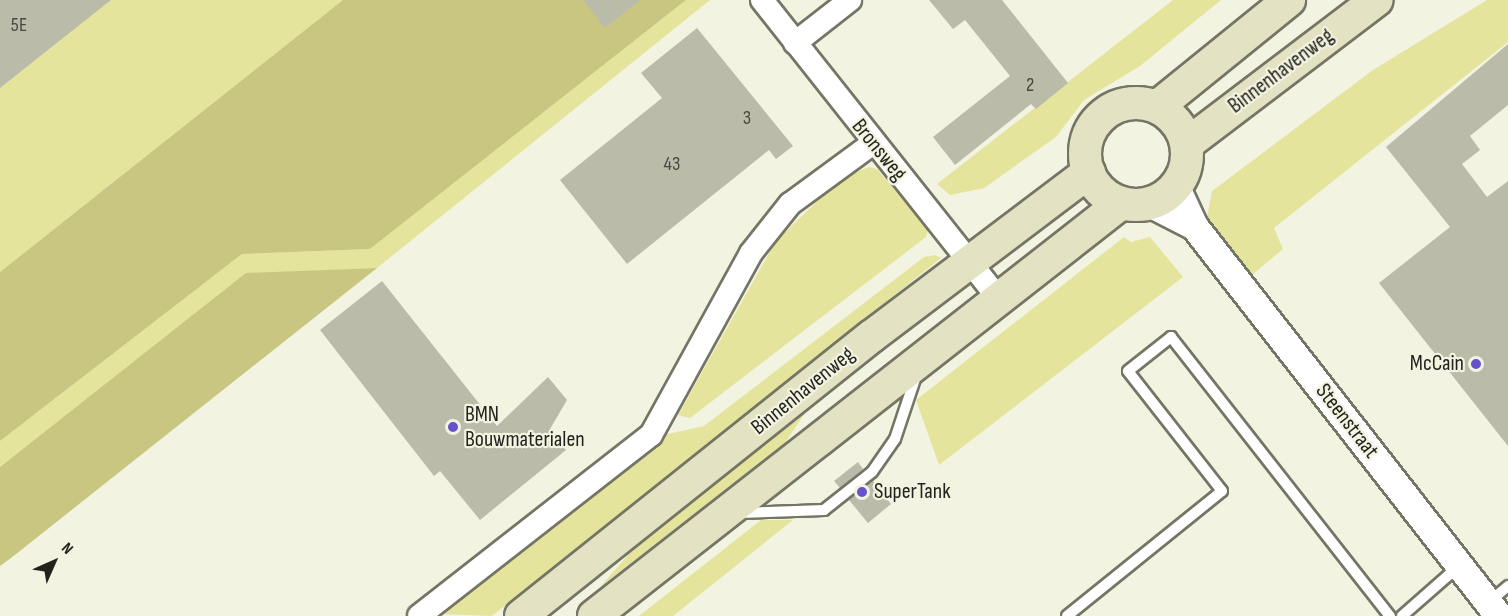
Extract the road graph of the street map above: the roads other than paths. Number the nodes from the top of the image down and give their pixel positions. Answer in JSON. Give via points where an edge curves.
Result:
{"nodes":[{"id":1,"x":762,"y":0,"type":"edge"},
{"id":2,"x":850,"y":0,"type":"edge"},
{"id":3,"x":1289,"y":0,"type":"edge"},
{"id":4,"x":1377,"y":0,"type":"edge"},
{"id":5,"x":795,"y":43,"type":"junction"},
{"id":6,"x":1157,"y":107,"type":"junction"},
{"id":7,"x":873,"y":142,"type":"junction"},
{"id":8,"x":1187,"y":144,"type":"junction"},
{"id":9,"x":1089,"y":172,"type":"junction"},
{"id":10,"x":1176,"y":185,"type":"junction"},
{"id":11,"x":1134,"y":204,"type":"junction"},
{"id":12,"x":1194,"y":226,"type":"junction"},
{"id":13,"x":968,"y":261,"type":"junction"},
{"id":14,"x":999,"y":299,"type":"junction"},
{"id":15,"x":922,"y":363,"type":"junction"},
{"id":16,"x":722,"y":516,"type":"junction"},
{"id":17,"x":1460,"y":565,"type":"junction"},
{"id":18,"x":1498,"y":602,"type":"edge"},
{"id":19,"x":419,"y":616,"type":"edge"},
{"id":20,"x":521,"y":616,"type":"edge"},
{"id":21,"x":594,"y":616,"type":"edge"},
{"id":22,"x":1067,"y":616,"type":"edge"},
{"id":23,"x":1390,"y":616,"type":"edge"},
{"id":24,"x":1401,"y":616,"type":"edge"}],
"edges":[{"from":1,"to":5,"type":"street","name":"Bronsweg"},
{"from":2,"to":5,"type":"street"},
{"from":3,"to":6,"type":"main road"},
{"from":4,"to":8,"type":"main road","name":"Binnenhavenweg"},
{"from":5,"to":7,"type":"street","name":"Bronsweg"},
{"from":6,"to":8,"type":"main road","via":[[1176,122]]},
{"from":6,"to":9,"type":"main road","via":[[1139,103],[1103,116],[1087,137]]},
{"from":7,"to":13,"type":"street","name":"Bronsweg"},
{"from":7,"to":19,"type":"street","via":[[790,204],[751,253],[651,435]]},
{"from":8,"to":10,"type":"main road","via":[[1185,166]]},
{"from":9,"to":11,"type":"main road"},
{"from":9,"to":13,"type":"main road","name":"Binnenhavenweg"},
{"from":10,"to":11,"type":"main road"},
{"from":10,"to":12,"type":"street","name":"Steenstraat"},
{"from":11,"to":12,"type":"street","name":"Steenstraat"},
{"from":11,"to":14,"type":"main road"},
{"from":12,"to":17,"type":"street","name":"Steenstraat"},
{"from":13,"to":14,"type":"street","name":"Bronsweg"},
{"from":13,"to":20,"type":"main road","name":"Binnenhavenweg"},
{"from":14,"to":15,"type":"main road"},
{"from":15,"to":16,"type":"main road"},
{"from":15,"to":16,"type":"lane","via":[[894,439],[872,472],[832,504],[824,510]]},
{"from":16,"to":21,"type":"main road"},
{"from":17,"to":18,"type":"street","name":"Steenstraat"},
{"from":17,"to":24,"type":"lane"},
{"from":22,"to":23,"type":"lane","via":[[1222,491],[1128,371],[1171,337]]}]}
